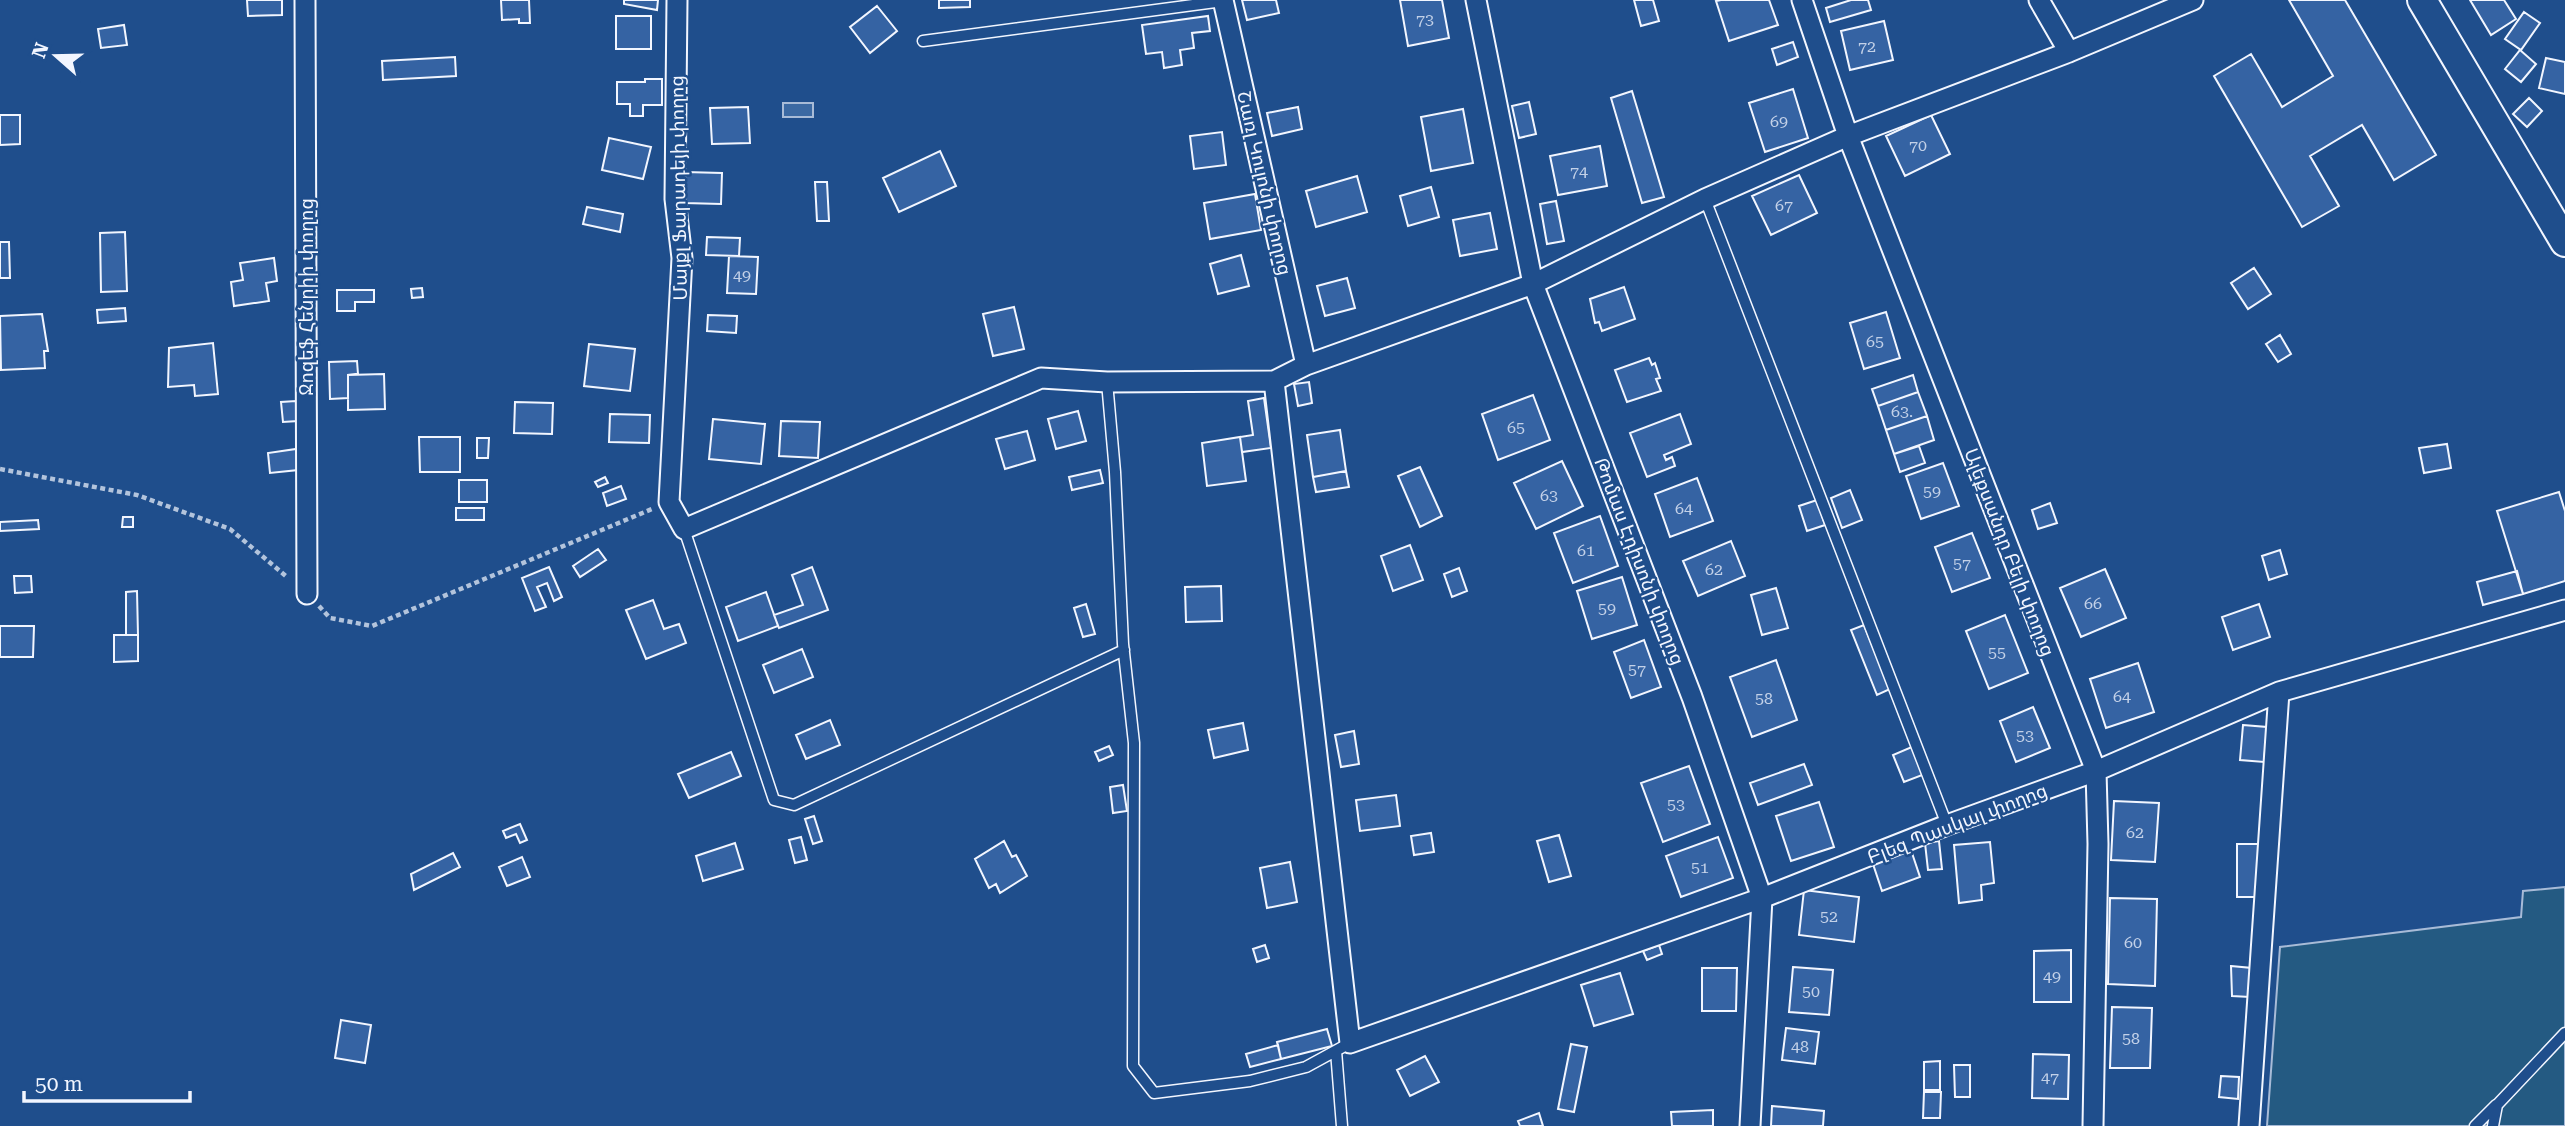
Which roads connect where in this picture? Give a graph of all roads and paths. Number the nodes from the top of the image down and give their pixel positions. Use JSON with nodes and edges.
{"nodes":[{"id":1,"x":305,"y":0,"type":"edge"},
{"id":2,"x":677,"y":0,"type":"edge"},
{"id":3,"x":1223,"y":0,"type":"edge"},
{"id":4,"x":1476,"y":0,"type":"edge"},
{"id":5,"x":1801,"y":0,"type":"edge"},
{"id":6,"x":2039,"y":0,"type":"edge"},
{"id":7,"x":2193,"y":0,"type":"edge"},
{"id":8,"x":2423,"y":0,"type":"edge"},
{"id":9,"x":923,"y":41,"type":"dead end"},
{"id":10,"x":2069,"y":52,"type":"junction"},
{"id":11,"x":1848,"y":136,"type":"junction"},
{"id":12,"x":1705,"y":199,"type":"junction"},
{"id":13,"x":2565,"y":242,"type":"edge"},
{"id":14,"x":1533,"y":284,"type":"junction"},
{"id":15,"x":1306,"y":365,"type":"junction"},
{"id":16,"x":1274,"y":381,"type":"junction"},
{"id":17,"x":1107,"y":382,"type":"junction"},
{"id":18,"x":0,"y":469,"type":"edge"},
{"id":19,"x":669,"y":502,"type":"junction"},
{"id":20,"x":684,"y":529,"type":"junction"},
{"id":21,"x":307,"y":594,"type":"junction"},
{"id":22,"x":2565,"y":610,"type":"edge"},
{"id":23,"x":1124,"y":650,"type":"junction"},
{"id":24,"x":2279,"y":692,"type":"junction"},
{"id":25,"x":2096,"y":771,"type":"junction"},
{"id":26,"x":1947,"y":825,"type":"junction"},
{"id":27,"x":1762,"y":898,"type":"junction"},
{"id":28,"x":2565,"y":1033,"type":"edge"},
{"id":29,"x":1343,"y":1047,"type":"junction"},
{"id":30,"x":2497,"y":1105,"type":"junction"},
{"id":31,"x":1342,"y":1126,"type":"edge"},
{"id":32,"x":1750,"y":1126,"type":"edge"},
{"id":33,"x":2093,"y":1126,"type":"edge"},
{"id":34,"x":2249,"y":1126,"type":"edge"},
{"id":35,"x":2475,"y":1126,"type":"edge"},
{"id":36,"x":2493,"y":1126,"type":"edge"}],
"edges":[{"from":1,"to":21,"type":"street","name":"Ջոզեֆ Հենրիի փողոց"},
{"from":2,"to":19,"type":"street","name":"Մայքլ Ֆարադեյի փողոց"},
{"from":3,"to":9,"type":"lane"},
{"from":3,"to":15,"type":"street","name":"Շառլ Կուլոնի փողոց"},
{"from":4,"to":14,"type":"street","name":"Թոմաս Էդիսոնի փողոց"},
{"from":5,"to":11,"type":"street","name":"Ալեքսանդր Բելի փողոց"},
{"from":6,"to":10,"type":"street"},
{"from":7,"to":10,"type":"street"},
{"from":8,"to":13,"type":"main road"},
{"from":10,"to":11,"type":"street"},
{"from":11,"to":12,"type":"street"},
{"from":11,"to":25,"type":"street","name":"Ալեքսանդր Բելի փողոց"},
{"from":12,"to":14,"type":"street"},
{"from":12,"to":26,"type":"lane"},
{"from":14,"to":15,"type":"street"},
{"from":14,"to":27,"type":"street","name":"Թոմաս Էդիսոնի փողոց"},
{"from":15,"to":16,"type":"street"},
{"from":16,"to":17,"type":"street"},
{"from":16,"to":29,"type":"street"},
{"from":17,"to":20,"type":"street"},
{"from":17,"to":23,"type":"lane"},
{"from":18,"to":21,"type":"path"},
{"from":19,"to":20,"type":"street"},
{"from":19,"to":21,"type":"path"},
{"from":20,"to":23,"type":"lane"},
{"from":22,"to":24,"type":"street","name":"Բլեզ Պասկալ փողոց"},
{"from":23,"to":29,"type":"lane"},
{"from":24,"to":25,"type":"street","name":"Բլեզ Պասկալ փողոց"},
{"from":24,"to":34,"type":"street"},
{"from":25,"to":26,"type":"street","name":"Բլեզ Պասկալ փողոց"},
{"from":25,"to":33,"type":"street","name":"Ալեքսանդր Բելի փողոց"},
{"from":26,"to":27,"type":"street","name":"Բլեզ Պասկալ փողոց"},
{"from":27,"to":29,"type":"street","name":"Բլեզ Պասկալ փողոց"},
{"from":27,"to":32,"type":"street","name":"Թոմաս Էդիսոնի փողոց"},
{"from":28,"to":30,"type":"lane"},
{"from":29,"to":31,"type":"lane"},
{"from":30,"to":35,"type":"lane"},
{"from":30,"to":36,"type":"lane"}]}
